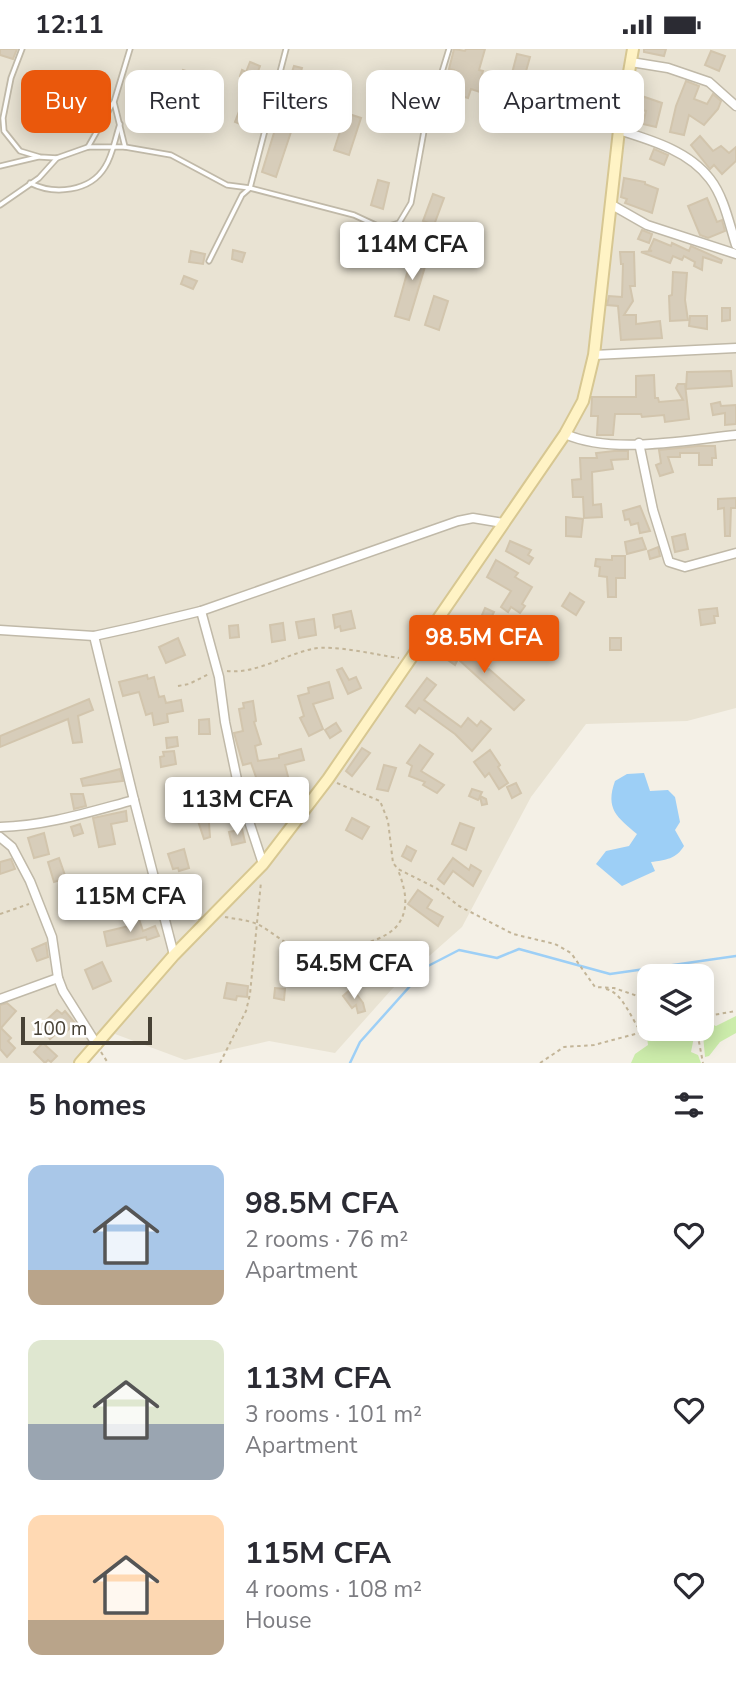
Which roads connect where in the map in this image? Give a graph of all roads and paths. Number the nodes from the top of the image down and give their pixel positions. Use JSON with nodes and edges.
{"nodes":[{"id":1,"x":22,"y":49,"type":"edge"},
{"id":2,"x":130,"y":49,"type":"edge"},
{"id":3,"x":286,"y":49,"type":"edge"},
{"id":4,"x":449,"y":49,"type":"edge"},
{"id":5,"x":634,"y":49,"type":"edge"},
{"id":6,"x":631,"y":62,"type":"junction"},
{"id":7,"x":630,"y":70,"type":"edge"},
{"id":8,"x":114,"y":102,"type":"junction"},
{"id":9,"x":736,"y":106,"type":"edge"},
{"id":10,"x":120,"y":124,"type":"junction"},
{"id":11,"x":619,"y":133,"type":"edge"},
{"id":12,"x":629,"y":133,"type":"edge"},
{"id":13,"x":88,"y":146,"type":"junction"},
{"id":14,"x":113,"y":146,"type":"junction"},
{"id":15,"x":125,"y":147,"type":"junction"},
{"id":16,"x":40,"y":157,"type":"junction"},
{"id":17,"x":58,"y":158,"type":"junction"},
{"id":18,"x":0,"y":166,"type":"edge"},
{"id":19,"x":30,"y":183,"type":"junction"},
{"id":20,"x":250,"y":188,"type":"junction"},
{"id":21,"x":0,"y":205,"type":"edge"},
{"id":22,"x":612,"y":205,"type":"junction"},
{"id":23,"x":736,"y":245,"type":"edge"},
{"id":24,"x":736,"y":254,"type":"edge"},
{"id":25,"x":209,"y":261,"type":"dead end"},
{"id":26,"x":736,"y":348,"type":"edge"},
{"id":27,"x":594,"y":355,"type":"junction"},
{"id":28,"x":565,"y":433,"type":"junction"},
{"id":29,"x":736,"y":435,"type":"edge"},
{"id":30,"x":639,"y":443,"type":"junction"},
{"id":31,"x":503,"y":523,"type":"junction"},
{"id":32,"x":736,"y":553,"type":"edge"},
{"id":33,"x":201,"y":611,"type":"junction"},
{"id":34,"x":0,"y":630,"type":"edge"},
{"id":35,"x":94,"y":636,"type":"junction"},
{"id":36,"x":411,"y":659,"type":"junction"},
{"id":37,"x":217,"y":670,"type":"junction"},
{"id":38,"x":178,"y":686,"type":"dead end"},
{"id":39,"x":328,"y":779,"type":"junction"},
{"id":40,"x":134,"y":800,"type":"junction"},
{"id":41,"x":0,"y":827,"type":"edge"},
{"id":42,"x":0,"y":837,"type":"edge"},
{"id":43,"x":263,"y":863,"type":"junction"},
{"id":44,"x":398,"y":869,"type":"junction"},
{"id":45,"x":38,"y":900,"type":"junction"},
{"id":46,"x":0,"y":914,"type":"edge"},
{"id":47,"x":213,"y":915,"type":"junction"},
{"id":48,"x":256,"y":923,"type":"junction"},
{"id":49,"x":174,"y":955,"type":"junction"},
{"id":50,"x":58,"y":978,"type":"junction"},
{"id":51,"x":601,"y":988,"type":"junction"},
{"id":52,"x":637,"y":995,"type":"edge"},
{"id":53,"x":0,"y":999,"type":"edge"},
{"id":54,"x":736,"y":1011,"type":"edge"},
{"id":55,"x":714,"y":1015,"type":"edge"},
{"id":56,"x":637,"y":1026,"type":"edge"},
{"id":57,"x":637,"y":1034,"type":"edge"},
{"id":58,"x":698,"y":1041,"type":"edge"},
{"id":59,"x":97,"y":1045,"type":"junction"},
{"id":60,"x":80,"y":1063,"type":"edge"},
{"id":61,"x":107,"y":1063,"type":"edge"},
{"id":62,"x":220,"y":1063,"type":"edge"},
{"id":63,"x":540,"y":1063,"type":"edge"},
{"id":64,"x":704,"y":1063,"type":"edge"}],
"edges":[{"from":1,"to":16,"type":"lane"},
{"from":2,"to":8,"type":"lane"},
{"from":3,"to":20,"type":"lane"},
{"from":4,"to":20,"type":"lane"},
{"from":5,"to":6,"type":"main road"},
{"from":6,"to":7,"type":"main road"},
{"from":6,"to":9,"type":"street"},
{"from":8,"to":10,"type":"lane"},
{"from":8,"to":13,"type":"lane"},
{"from":10,"to":14,"type":"lane"},
{"from":10,"to":15,"type":"lane"},
{"from":11,"to":22,"type":"main road"},
{"from":12,"to":23,"type":"street"},
{"from":13,"to":14,"type":"lane"},
{"from":13,"to":17,"type":"lane"},
{"from":14,"to":15,"type":"lane"},
{"from":14,"to":19,"type":"lane"},
{"from":15,"to":20,"type":"lane"},
{"from":16,"to":17,"type":"lane"},
{"from":16,"to":18,"type":"lane"},
{"from":17,"to":19,"type":"lane"},
{"from":19,"to":21,"type":"lane"},
{"from":20,"to":25,"type":"lane"},
{"from":22,"to":24,"type":"street"},
{"from":22,"to":27,"type":"main road"},
{"from":26,"to":27,"type":"street"},
{"from":27,"to":28,"type":"main road"},
{"from":28,"to":30,"type":"street"},
{"from":28,"to":31,"type":"main road"},
{"from":29,"to":30,"type":"street"},
{"from":30,"to":32,"type":"street"},
{"from":31,"to":33,"type":"street"},
{"from":31,"to":36,"type":"main road"},
{"from":33,"to":35,"type":"street"},
{"from":33,"to":37,"type":"street"},
{"from":34,"to":35,"type":"street"},
{"from":35,"to":40,"type":"street"},
{"from":36,"to":37,"type":"path"},
{"from":36,"to":39,"type":"main road"},
{"from":37,"to":38,"type":"path"},
{"from":37,"to":43,"type":"street"},
{"from":39,"to":43,"type":"main road"},
{"from":39,"to":44,"type":"path"},
{"from":40,"to":41,"type":"street"},
{"from":40,"to":49,"type":"street"},
{"from":42,"to":45,"type":"street"},
{"from":43,"to":47,"type":"main road"},
{"from":43,"to":48,"type":"path"},
{"from":44,"to":48,"type":"path"},
{"from":44,"to":51,"type":"path"},
{"from":45,"to":46,"type":"path"},
{"from":45,"to":50,"type":"street"},
{"from":47,"to":48,"type":"path"},
{"from":47,"to":49,"type":"main road"},
{"from":48,"to":62,"type":"path"},
{"from":49,"to":59,"type":"main road"},
{"from":50,"to":53,"type":"street"},
{"from":50,"to":59,"type":"street"},
{"from":51,"to":52,"type":"path"},
{"from":51,"to":56,"type":"path"},
{"from":54,"to":55,"type":"path"},
{"from":57,"to":63,"type":"path"},
{"from":58,"to":64,"type":"path"},
{"from":59,"to":60,"type":"main road"},
{"from":59,"to":61,"type":"path"}]}
